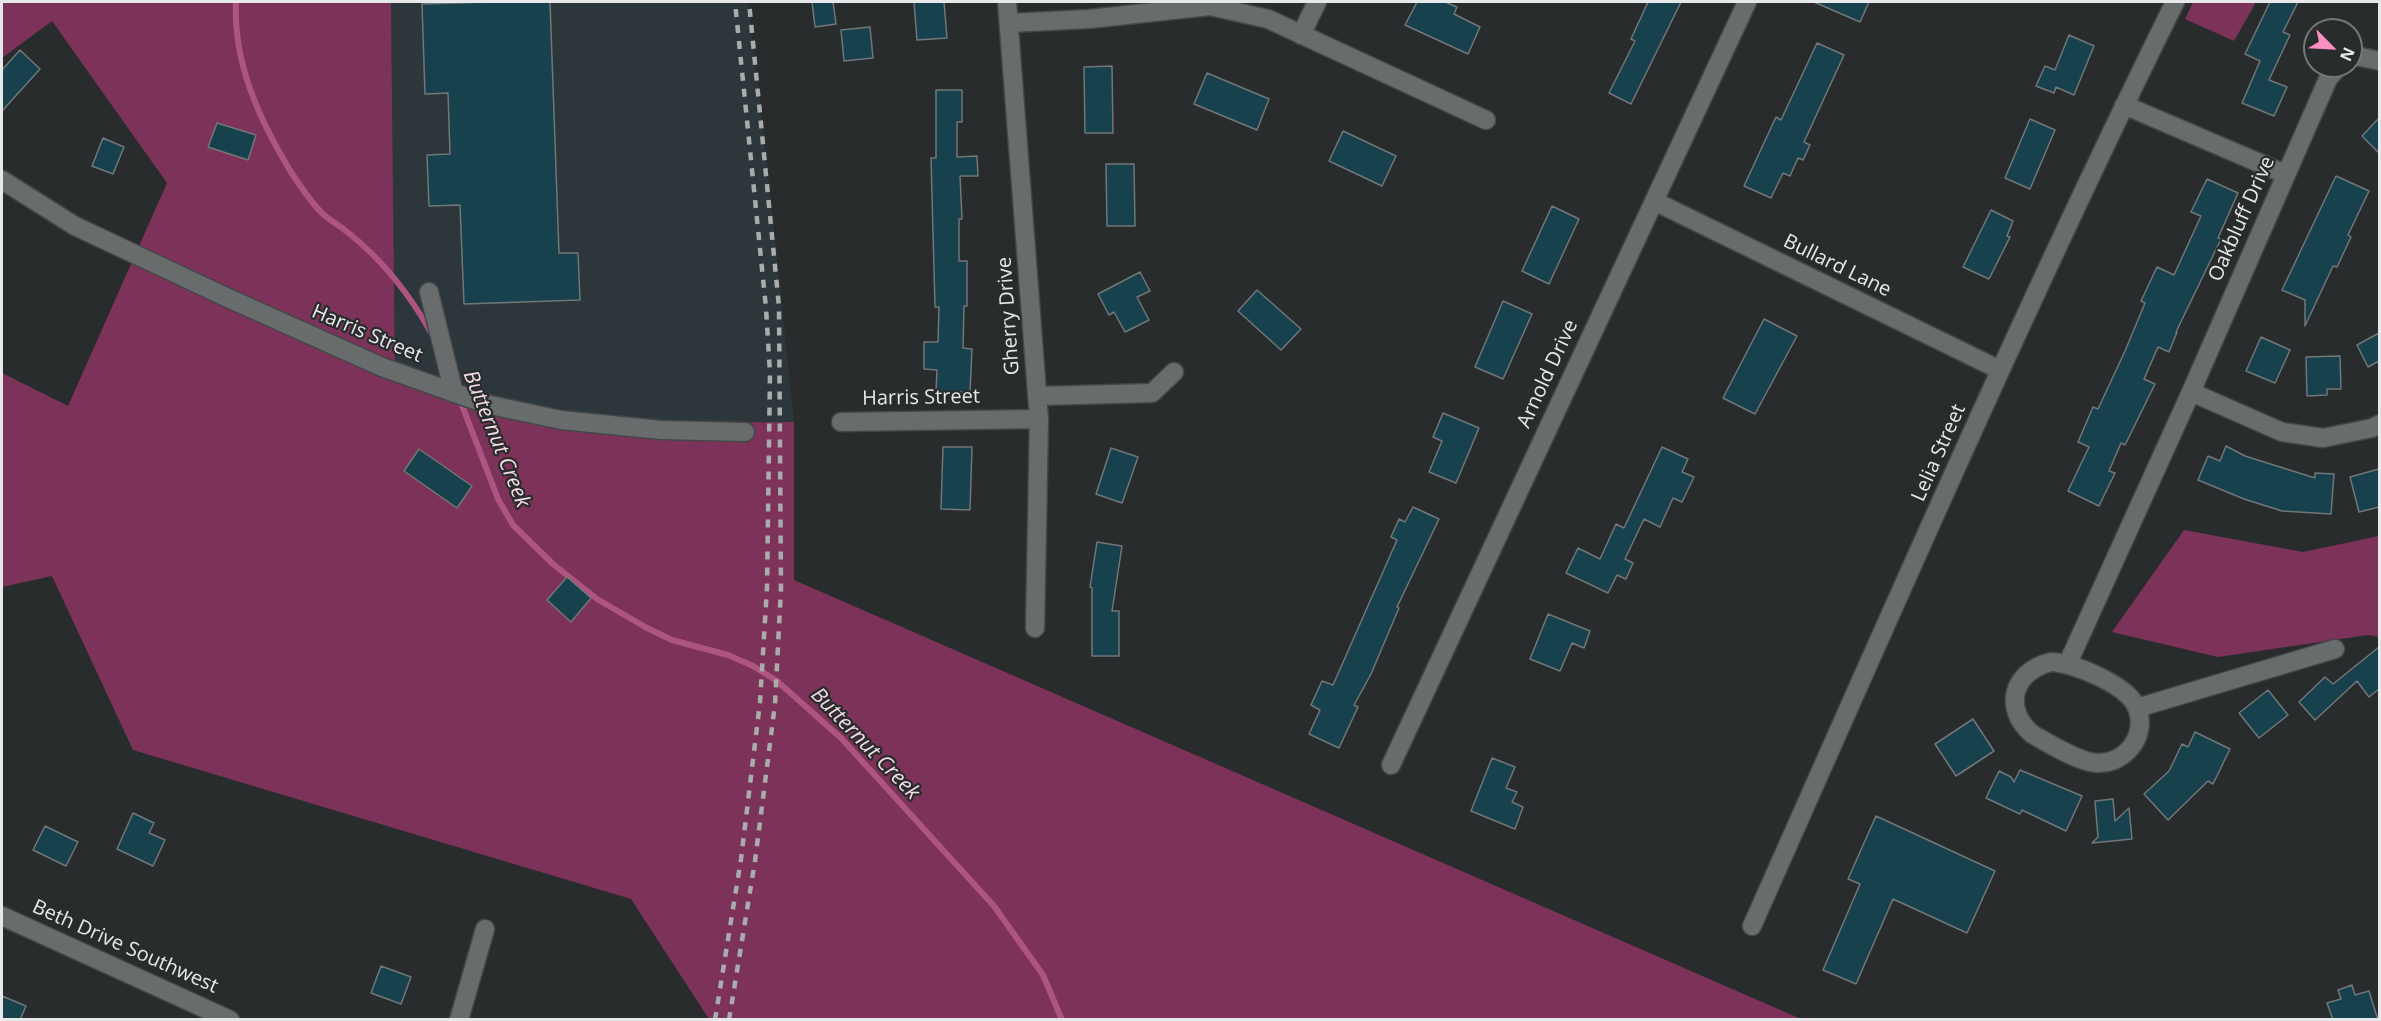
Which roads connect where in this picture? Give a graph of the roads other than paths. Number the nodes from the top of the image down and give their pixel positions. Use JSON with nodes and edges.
{"nodes":[{"id":1,"x":1007,"y":2,"type":"edge"},
{"id":2,"x":1317,"y":2,"type":"edge"},
{"id":3,"x":1747,"y":2,"type":"edge"},
{"id":4,"x":2175,"y":2,"type":"edge"},
{"id":5,"x":1010,"y":23,"type":"junction"},
{"id":6,"x":1301,"y":35,"type":"junction"},
{"id":7,"x":2363,"y":58,"type":"edge"},
{"id":8,"x":2379,"y":62,"type":"edge"},
{"id":9,"x":2330,"y":78,"type":"edge"},
{"id":10,"x":2124,"y":105,"type":"junction"},
{"id":11,"x":1486,"y":120,"type":"dead end"},
{"id":12,"x":2286,"y":174,"type":"junction"},
{"id":13,"x":2,"y":180,"type":"edge"},
{"id":14,"x":1654,"y":201,"type":"junction"},
{"id":15,"x":429,"y":292,"type":"dead end"},
{"id":16,"x":2000,"y":370,"type":"junction"},
{"id":17,"x":1174,"y":372,"type":"dead end"},
{"id":18,"x":2191,"y":392,"type":"junction"},
{"id":19,"x":454,"y":393,"type":"junction"},
{"id":20,"x":1038,"y":396,"type":"junction"},
{"id":21,"x":1039,"y":419,"type":"junction"},
{"id":22,"x":841,"y":422,"type":"dead end"},
{"id":23,"x":2379,"y":424,"type":"edge"},
{"id":24,"x":745,"y":432,"type":"dead end"},
{"id":25,"x":1035,"y":628,"type":"dead end"},
{"id":26,"x":2335,"y":649,"type":"dead end"},
{"id":27,"x":2068,"y":663,"type":"junction"},
{"id":28,"x":2137,"y":708,"type":"junction"},
{"id":29,"x":1391,"y":765,"type":"dead end"},
{"id":30,"x":2,"y":916,"type":"edge"},
{"id":31,"x":1752,"y":926,"type":"dead end"},
{"id":32,"x":485,"y":929,"type":"dead end"},
{"id":33,"x":230,"y":1020,"type":"edge"},
{"id":34,"x":459,"y":1020,"type":"edge"}],
"edges":[{"from":1,"to":5,"type":"street","name":"Gherry Drive"},
{"from":2,"to":6,"type":"street"},
{"from":3,"to":14,"type":"street","name":"Arnold Drive"},
{"from":4,"to":10,"type":"street","name":"Lelia Street"},
{"from":5,"to":6,"type":"street"},
{"from":5,"to":20,"type":"street","name":"Gherry Drive"},
{"from":6,"to":11,"type":"street"},
{"from":7,"to":8,"type":"street"},
{"from":9,"to":12,"type":"street","name":"Oakbluff Drive"},
{"from":10,"to":12,"type":"street"},
{"from":10,"to":16,"type":"street","name":"Lelia Street"},
{"from":12,"to":18,"type":"street","name":"Oakbluff Drive"},
{"from":13,"to":19,"type":"street","name":"Harris Street"},
{"from":14,"to":16,"type":"street","name":"Bullard Lane"},
{"from":14,"to":29,"type":"street","name":"Arnold Drive"},
{"from":15,"to":19,"type":"street"},
{"from":16,"to":31,"type":"street","name":"Lelia Street"},
{"from":17,"to":20,"type":"street"},
{"from":18,"to":23,"type":"street"},
{"from":18,"to":27,"type":"street","name":"Oakbluff Drive"},
{"from":19,"to":24,"type":"street","name":"Harris Street"},
{"from":20,"to":21,"type":"street","name":"Gherry Drive"},
{"from":21,"to":22,"type":"street","name":"Harris Street"},
{"from":21,"to":25,"type":"street","name":"Gherry Drive"},
{"from":26,"to":28,"type":"street"},
{"from":27,"to":28,"type":"street"},
{"from":27,"to":28,"type":"street"},
{"from":30,"to":33,"type":"street","name":"Beth Drive Southwest"},
{"from":32,"to":34,"type":"street"}]}
